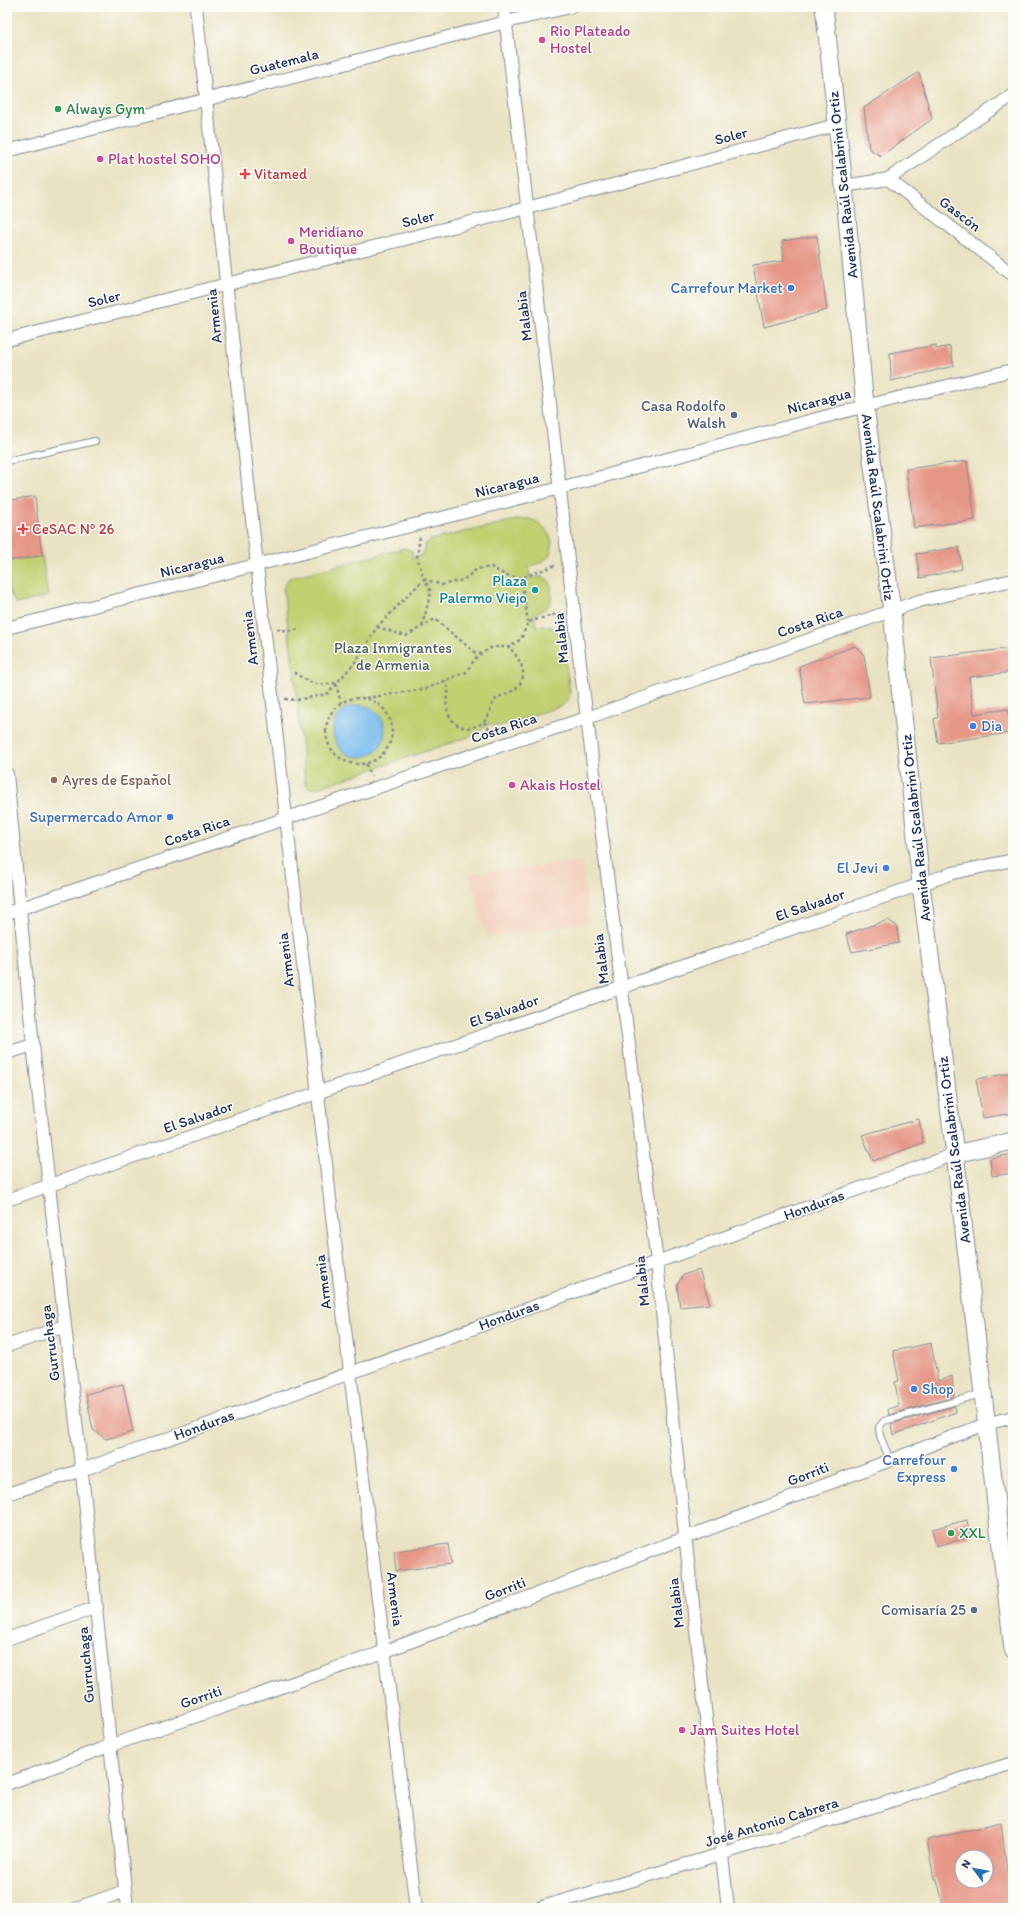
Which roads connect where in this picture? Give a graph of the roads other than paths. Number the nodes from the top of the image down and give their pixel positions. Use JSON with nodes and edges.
{"nodes":[{"id":1,"x":196,"y":7,"type":"edge"},
{"id":2,"x":504,"y":7,"type":"edge"},
{"id":3,"x":570,"y":7,"type":"edge"},
{"id":4,"x":824,"y":7,"type":"edge"},
{"id":5,"x":506,"y":22,"type":"junction"},
{"id":6,"x":1013,"y":95,"type":"edge"},
{"id":7,"x":205,"y":99,"type":"junction"},
{"id":8,"x":836,"y":124,"type":"junction"},
{"id":9,"x":7,"y":151,"type":"edge"},
{"id":10,"x":888,"y":179,"type":"junction"},
{"id":11,"x":844,"y":186,"type":"junction"},
{"id":12,"x":528,"y":208,"type":"junction"},
{"id":13,"x":1013,"y":274,"type":"edge"},
{"id":14,"x":226,"y":284,"type":"junction"},
{"id":15,"x":7,"y":340,"type":"edge"},
{"id":16,"x":1013,"y":370,"type":"edge"},
{"id":17,"x":865,"y":406,"type":"junction"},
{"id":18,"x":95,"y":441,"type":"dead end"},
{"id":19,"x":7,"y":461,"type":"edge"},
{"id":20,"x":560,"y":488,"type":"junction"},
{"id":21,"x":257,"y":565,"type":"junction"},
{"id":22,"x":1013,"y":580,"type":"edge"},
{"id":23,"x":892,"y":611,"type":"junction"},
{"id":24,"x":7,"y":628,"type":"edge"},
{"id":25,"x":587,"y":718,"type":"junction"},
{"id":26,"x":7,"y":774,"type":"edge"},
{"id":27,"x":287,"y":818,"type":"junction"},
{"id":28,"x":1013,"y":860,"type":"edge"},
{"id":29,"x":921,"y":884,"type":"junction"},
{"id":30,"x":20,"y":909,"type":"junction"},
{"id":31,"x":7,"y":913,"type":"edge"},
{"id":32,"x":620,"y":987,"type":"junction"},
{"id":33,"x":33,"y":1044,"type":"junction"},
{"id":34,"x":7,"y":1053,"type":"edge"},
{"id":35,"x":318,"y":1093,"type":"junction"},
{"id":36,"x":1013,"y":1141,"type":"edge"},
{"id":37,"x":955,"y":1154,"type":"junction"},
{"id":38,"x":49,"y":1185,"type":"junction"},
{"id":39,"x":7,"y":1200,"type":"edge"},
{"id":40,"x":657,"y":1262,"type":"junction"},
{"id":41,"x":64,"y":1326,"type":"junction"},
{"id":42,"x":7,"y":1346,"type":"edge"},
{"id":43,"x":350,"y":1372,"type":"junction"},
{"id":44,"x":983,"y":1394,"type":"junction"},
{"id":45,"x":1013,"y":1417,"type":"edge"},
{"id":46,"x":986,"y":1424,"type":"junction"},
{"id":47,"x":890,"y":1460,"type":"junction"},
{"id":48,"x":82,"y":1470,"type":"junction"},
{"id":49,"x":7,"y":1494,"type":"edge"},
{"id":50,"x":685,"y":1537,"type":"junction"},
{"id":51,"x":96,"y":1607,"type":"junction"},
{"id":52,"x":7,"y":1639,"type":"edge"},
{"id":53,"x":1013,"y":1649,"type":"edge"},
{"id":54,"x":386,"y":1651,"type":"junction"},
{"id":55,"x":110,"y":1746,"type":"junction"},
{"id":56,"x":1013,"y":1763,"type":"edge"},
{"id":57,"x":7,"y":1784,"type":"edge"},
{"id":58,"x":722,"y":1854,"type":"junction"},
{"id":59,"x":125,"y":1891,"type":"junction"},
{"id":60,"x":77,"y":1908,"type":"edge"},
{"id":61,"x":127,"y":1908,"type":"edge"},
{"id":62,"x":416,"y":1908,"type":"edge"},
{"id":63,"x":539,"y":1908,"type":"edge"},
{"id":64,"x":728,"y":1908,"type":"edge"}],
"edges":[{"from":1,"to":7,"type":"street","name":"Armenia"},
{"from":2,"to":5,"type":"street","name":"Malabia"},
{"from":3,"to":5,"type":"street","name":"Guatemala"},
{"from":4,"to":8,"type":"main road","name":"Avenida Raúl Scalabrini Ortiz"},
{"from":5,"to":7,"type":"street","name":"Guatemala"},
{"from":5,"to":12,"type":"street","name":"Malabia"},
{"from":6,"to":10,"type":"street"},
{"from":7,"to":9,"type":"street","name":"Guatemala"},
{"from":7,"to":14,"type":"street","name":"Armenia"},
{"from":8,"to":11,"type":"main road","name":"Avenida Raúl Scalabrini Ortiz"},
{"from":8,"to":12,"type":"street","name":"Soler"},
{"from":10,"to":11,"type":"street"},
{"from":10,"to":13,"type":"street","name":"Gascón"},
{"from":11,"to":17,"type":"main road","name":"Avenida Raúl Scalabrini Ortiz"},
{"from":12,"to":14,"type":"street","name":"Soler"},
{"from":12,"to":20,"type":"street","name":"Malabia"},
{"from":14,"to":15,"type":"street","name":"Soler"},
{"from":14,"to":21,"type":"street","name":"Armenia"},
{"from":16,"to":17,"type":"street","name":"Nicaragua"},
{"from":17,"to":20,"type":"street","name":"Nicaragua"},
{"from":17,"to":23,"type":"main road","name":"Avenida Raúl Scalabrini Ortiz"},
{"from":18,"to":19,"type":"lane"},
{"from":20,"to":21,"type":"street","name":"Nicaragua"},
{"from":20,"to":25,"type":"street","name":"Malabia"},
{"from":21,"to":24,"type":"street","name":"Nicaragua"},
{"from":21,"to":27,"type":"street","name":"Armenia"},
{"from":22,"to":23,"type":"street","name":"Costa Rica"},
{"from":23,"to":25,"type":"street","name":"Costa Rica"},
{"from":23,"to":29,"type":"main road","name":"Avenida Raúl Scalabrini Ortiz"},
{"from":25,"to":27,"type":"street","name":"Costa Rica"},
{"from":25,"to":32,"type":"street","name":"Malabia"},
{"from":26,"to":30,"type":"street","name":"Gurruchaga"},
{"from":27,"to":30,"type":"street","name":"Costa Rica"},
{"from":27,"to":35,"type":"street","name":"Armenia"},
{"from":28,"to":29,"type":"street","name":"El Salvador"},
{"from":29,"to":32,"type":"street","name":"El Salvador"},
{"from":29,"to":37,"type":"main road","name":"Avenida Raúl Scalabrini Ortiz"},
{"from":30,"to":31,"type":"street","name":"Costa Rica"},
{"from":30,"to":33,"type":"street","name":"Gurruchaga"},
{"from":32,"to":35,"type":"street","name":"El Salvador"},
{"from":32,"to":40,"type":"street","name":"Malabia"},
{"from":33,"to":34,"type":"street"},
{"from":33,"to":38,"type":"street","name":"Gurruchaga"},
{"from":35,"to":38,"type":"street","name":"El Salvador"},
{"from":35,"to":43,"type":"street","name":"Armenia"},
{"from":36,"to":37,"type":"main road","name":"Honduras"},
{"from":37,"to":40,"type":"street","name":"Honduras"},
{"from":37,"to":44,"type":"main road","name":"Avenida Raúl Scalabrini Ortiz"},
{"from":38,"to":39,"type":"street","name":"El Salvador"},
{"from":38,"to":41,"type":"street","name":"Gurruchaga"},
{"from":40,"to":43,"type":"street","name":"Honduras"},
{"from":40,"to":50,"type":"street","name":"Malabia"},
{"from":41,"to":42,"type":"street"},
{"from":41,"to":48,"type":"street","name":"Gurruchaga"},
{"from":43,"to":48,"type":"street","name":"Honduras"},
{"from":43,"to":54,"type":"street","name":"Armenia"},
{"from":44,"to":46,"type":"main road","name":"Avenida Raúl Scalabrini Ortiz"},
{"from":44,"to":47,"type":"lane"},
{"from":45,"to":46,"type":"street","name":"Gorriti"},
{"from":46,"to":47,"type":"street","name":"Gorriti"},
{"from":46,"to":53,"type":"main road","name":"Avenida Raúl Scalabrini Ortiz"},
{"from":47,"to":50,"type":"street","name":"Gorriti"},
{"from":48,"to":49,"type":"street","name":"Honduras"},
{"from":48,"to":51,"type":"street","name":"Gurruchaga"},
{"from":50,"to":54,"type":"street","name":"Gorriti"},
{"from":50,"to":58,"type":"street","name":"Malabia"},
{"from":51,"to":52,"type":"street"},
{"from":51,"to":55,"type":"street","name":"Gurruchaga"},
{"from":54,"to":55,"type":"street","name":"Gorriti"},
{"from":54,"to":62,"type":"street","name":"Armenia"},
{"from":55,"to":57,"type":"street","name":"Gorriti"},
{"from":55,"to":59,"type":"street","name":"Gurruchaga"},
{"from":56,"to":58,"type":"street","name":"José Antonio Cabrera"},
{"from":58,"to":63,"type":"street","name":"José Antonio Cabrera"},
{"from":58,"to":64,"type":"street","name":"Malabia"},
{"from":59,"to":60,"type":"street"},
{"from":59,"to":61,"type":"street","name":"Gurruchaga"}]}
